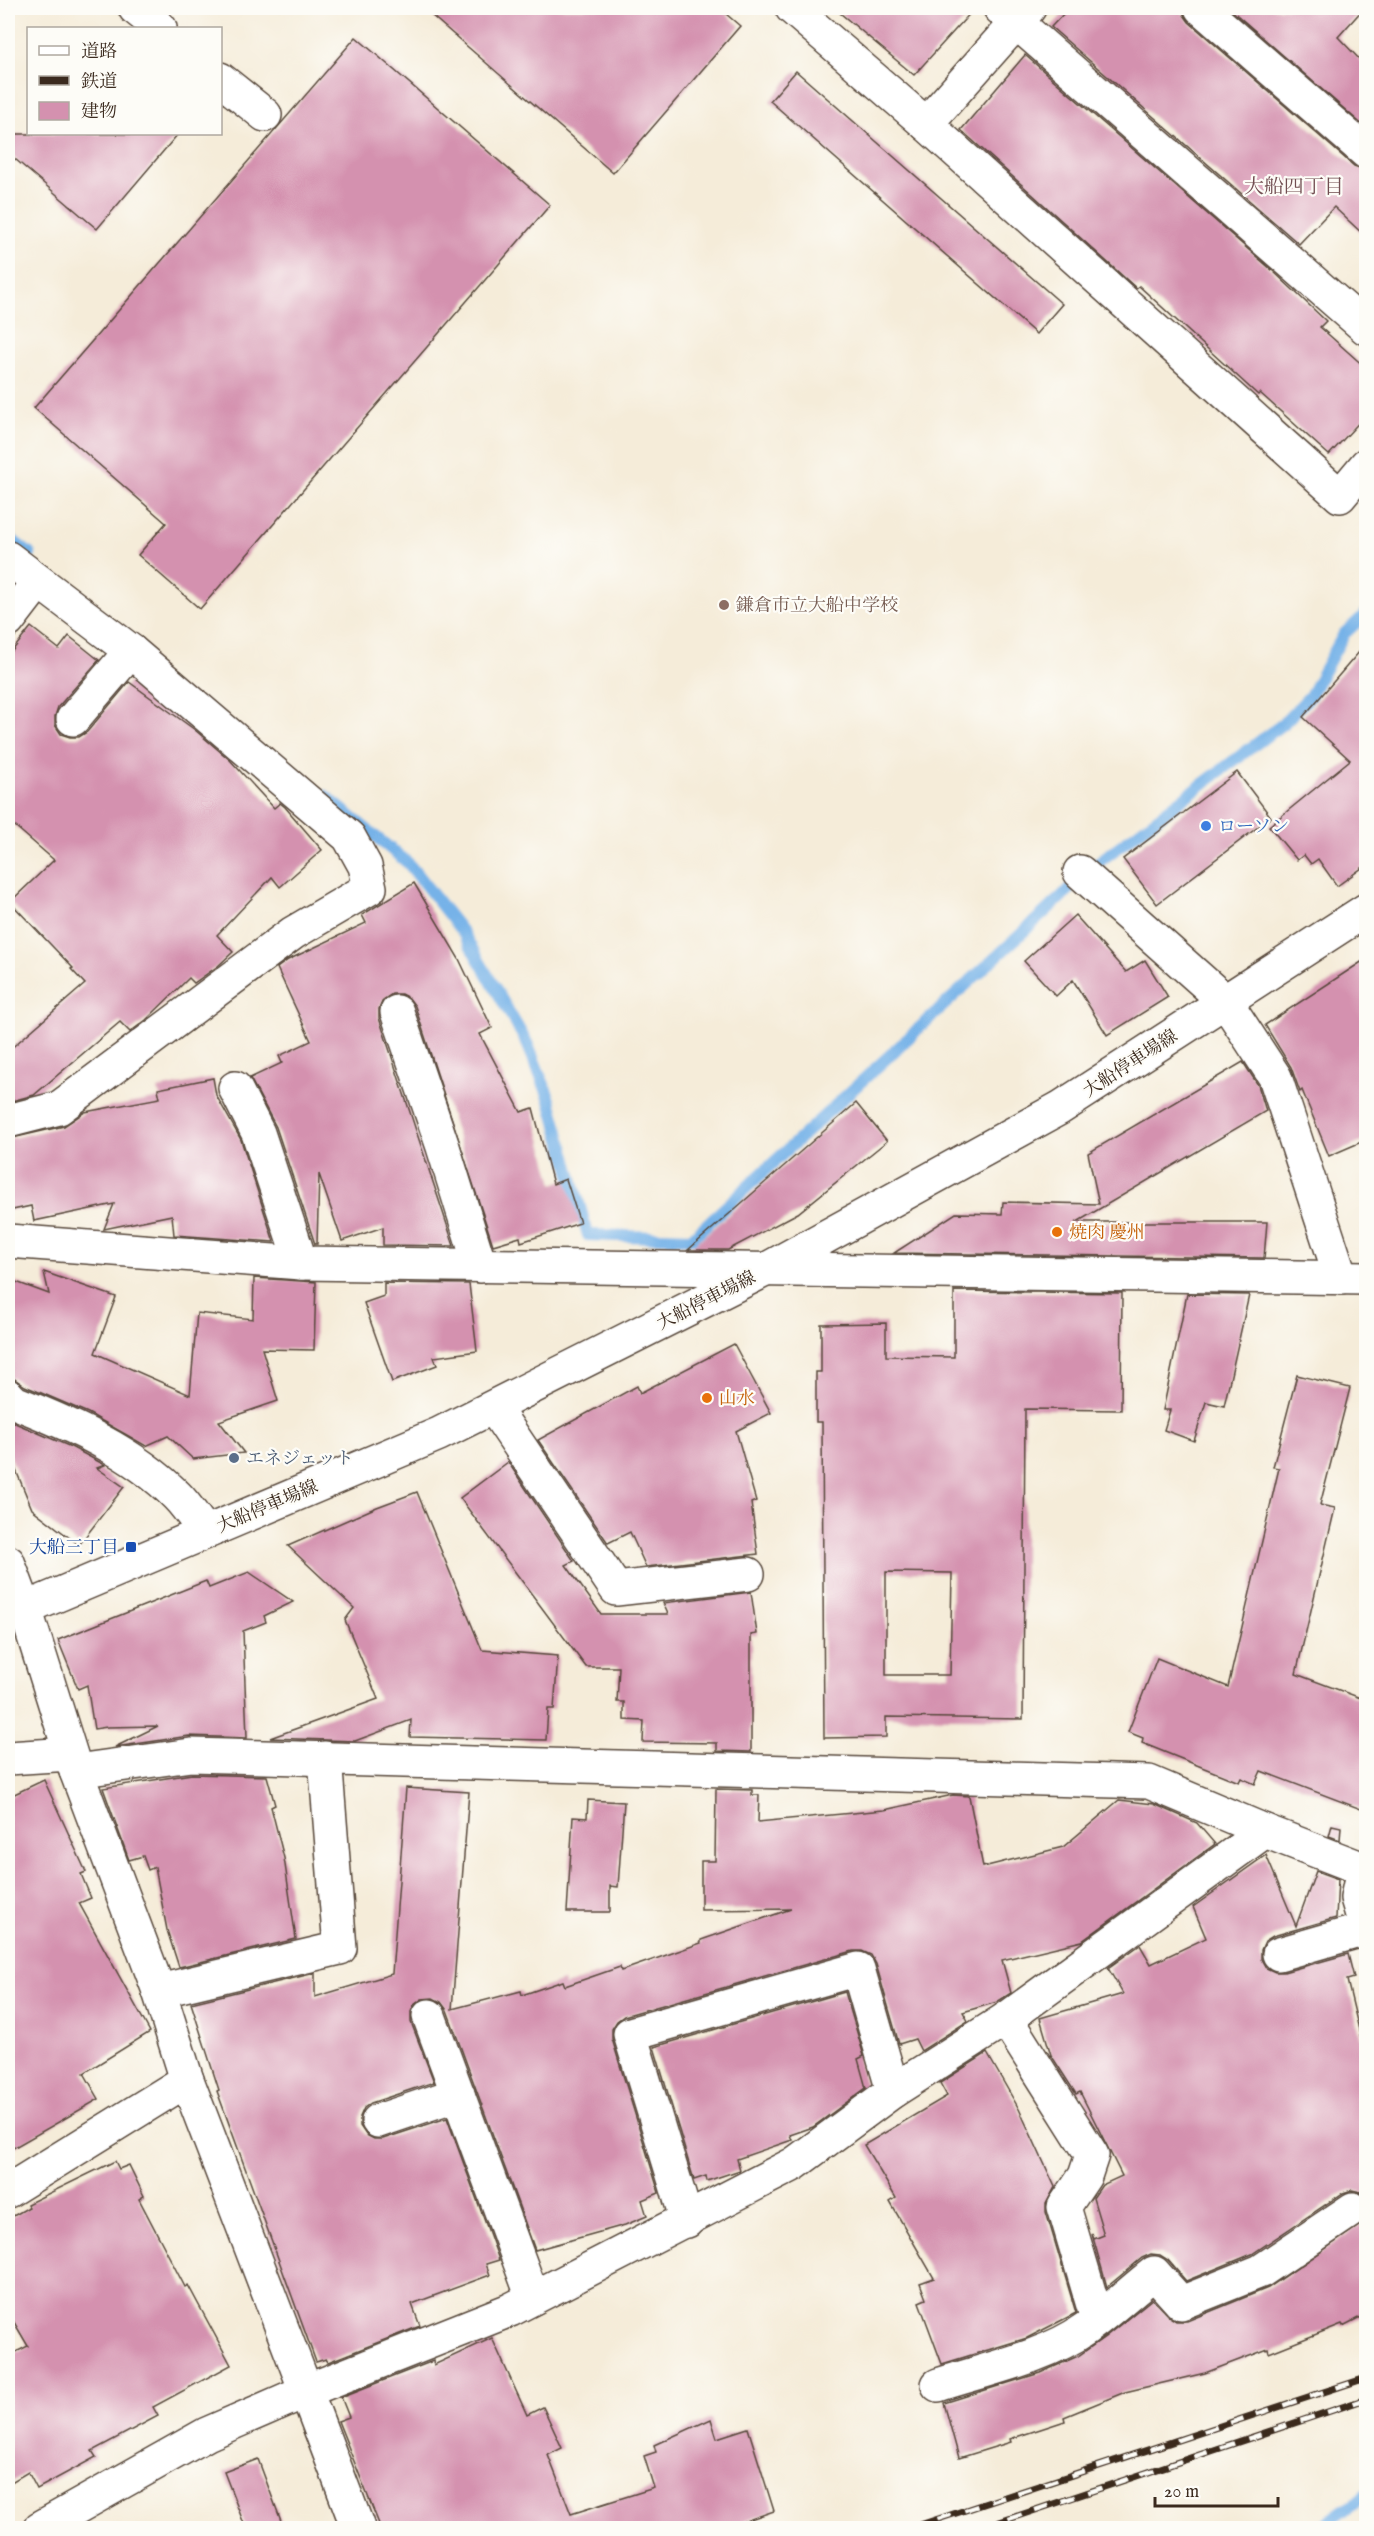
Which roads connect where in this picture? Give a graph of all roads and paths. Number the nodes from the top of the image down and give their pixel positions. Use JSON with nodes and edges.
{"nodes":[{"id":1,"x":135,"y":8,"type":"edge"},
{"id":2,"x":792,"y":8,"type":"edge"},
{"id":3,"x":1201,"y":8,"type":"edge"},
{"id":4,"x":1015,"y":12,"type":"edge"},
{"id":5,"x":159,"y":27,"type":"edge"},
{"id":6,"x":222,"y":81,"type":"edge"},
{"id":7,"x":265,"y":115,"type":"dead end"},
{"id":8,"x":926,"y":124,"type":"junction"},
{"id":9,"x":1366,"y":152,"type":"edge"},
{"id":10,"x":1366,"y":328,"type":"edge"},
{"id":11,"x":1366,"y":465,"type":"edge"},
{"id":12,"x":8,"y":558,"type":"edge"},
{"id":13,"x":38,"y":582,"type":"junction"},
{"id":14,"x":8,"y":621,"type":"edge"},
{"id":15,"x":131,"y":651,"type":"junction"},
{"id":16,"x":73,"y":719,"type":"dead end"},
{"id":17,"x":1080,"y":872,"type":"dead end"},
{"id":18,"x":1366,"y":910,"type":"edge"},
{"id":19,"x":1226,"y":1002,"type":"junction"},
{"id":20,"x":397,"y":1012,"type":"dead end"},
{"id":21,"x":235,"y":1088,"type":"dead end"},
{"id":22,"x":8,"y":1121,"type":"edge"},
{"id":23,"x":8,"y":1241,"type":"edge"},
{"id":24,"x":301,"y":1263,"type":"junction"},
{"id":25,"x":480,"y":1266,"type":"junction"},
{"id":26,"x":767,"y":1269,"type":"junction"},
{"id":27,"x":1354,"y":1278,"type":"edge"},
{"id":28,"x":8,"y":1396,"type":"edge"},
{"id":29,"x":494,"y":1407,"type":"junction"},
{"id":30,"x":206,"y":1532,"type":"junction"},
{"id":31,"x":8,"y":1562,"type":"edge"},
{"id":32,"x":748,"y":1574,"type":"dead end"},
{"id":33,"x":16,"y":1612,"type":"edge"},
{"id":34,"x":8,"y":1758,"type":"edge"},
{"id":35,"x":325,"y":1758,"type":"junction"},
{"id":36,"x":73,"y":1763,"type":"junction"},
{"id":37,"x":1264,"y":1831,"type":"junction"},
{"id":38,"x":1365,"y":1869,"type":"edge"},
{"id":39,"x":1366,"y":1929,"type":"edge"},
{"id":40,"x":1279,"y":1954,"type":"dead end"},
{"id":41,"x":159,"y":1991,"type":"junction"},
{"id":42,"x":429,"y":2016,"type":"dead end"},
{"id":43,"x":1006,"y":2019,"type":"junction"},
{"id":44,"x":187,"y":2080,"type":"junction"},
{"id":45,"x":893,"y":2091,"type":"junction"},
{"id":46,"x":458,"y":2094,"type":"junction"},
{"id":47,"x":378,"y":2121,"type":"dead end"},
{"id":48,"x":8,"y":2191,"type":"edge"},
{"id":49,"x":1353,"y":2209,"type":"dead end"},
{"id":50,"x":687,"y":2220,"type":"junction"},
{"id":51,"x":533,"y":2298,"type":"junction"},
{"id":52,"x":1097,"y":2319,"type":"junction"},
{"id":53,"x":938,"y":2385,"type":"dead end"},
{"id":54,"x":306,"y":2391,"type":"junction"},
{"id":55,"x":39,"y":2529,"type":"edge"},
{"id":56,"x":358,"y":2529,"type":"edge"}],
"edges":[{"from":1,"to":5,"type":"street"},
{"from":2,"to":8,"type":"street"},
{"from":3,"to":9,"type":"street"},
{"from":4,"to":8,"type":"street"},
{"from":4,"to":10,"type":"street"},
{"from":6,"to":7,"type":"street"},
{"from":8,"to":11,"type":"street"},
{"from":12,"to":13,"type":"street"},
{"from":13,"to":14,"type":"street"},
{"from":13,"to":15,"type":"street"},
{"from":15,"to":16,"type":"street"},
{"from":15,"to":22,"type":"street"},
{"from":17,"to":19,"type":"street"},
{"from":18,"to":19,"type":"street","name":"大船停車場線"},
{"from":19,"to":26,"type":"street","name":"大船停車場線"},
{"from":19,"to":27,"type":"street"},
{"from":20,"to":25,"type":"street"},
{"from":21,"to":24,"type":"street"},
{"from":23,"to":24,"type":"street"},
{"from":24,"to":25,"type":"street"},
{"from":25,"to":26,"type":"street"},
{"from":26,"to":27,"type":"street"},
{"from":26,"to":29,"type":"street","name":"大船停車場線"},
{"from":28,"to":30,"type":"street"},
{"from":29,"to":30,"type":"street","name":"大船停車場線"},
{"from":29,"to":32,"type":"street"},
{"from":30,"to":33,"type":"street","name":"大船停車場線"},
{"from":31,"to":33,"type":"street"},
{"from":33,"to":36,"type":"street"},
{"from":34,"to":36,"type":"street"},
{"from":35,"to":36,"type":"street"},
{"from":35,"to":37,"type":"street"},
{"from":35,"to":41,"type":"street"},
{"from":36,"to":41,"type":"street"},
{"from":37,"to":38,"type":"street"},
{"from":37,"to":43,"type":"street"},
{"from":38,"to":39,"type":"street"},
{"from":39,"to":40,"type":"street"},
{"from":41,"to":44,"type":"street"},
{"from":42,"to":46,"type":"street"},
{"from":43,"to":45,"type":"street"},
{"from":43,"to":52,"type":"street"},
{"from":44,"to":48,"type":"street"},
{"from":44,"to":54,"type":"street"},
{"from":45,"to":50,"type":"street"},
{"from":45,"to":50,"type":"street"},
{"from":46,"to":47,"type":"street"},
{"from":46,"to":51,"type":"street"},
{"from":49,"to":52,"type":"street"},
{"from":50,"to":51,"type":"street"},
{"from":51,"to":54,"type":"street"},
{"from":52,"to":53,"type":"street"},
{"from":54,"to":55,"type":"street"},
{"from":54,"to":56,"type":"street"}]}
